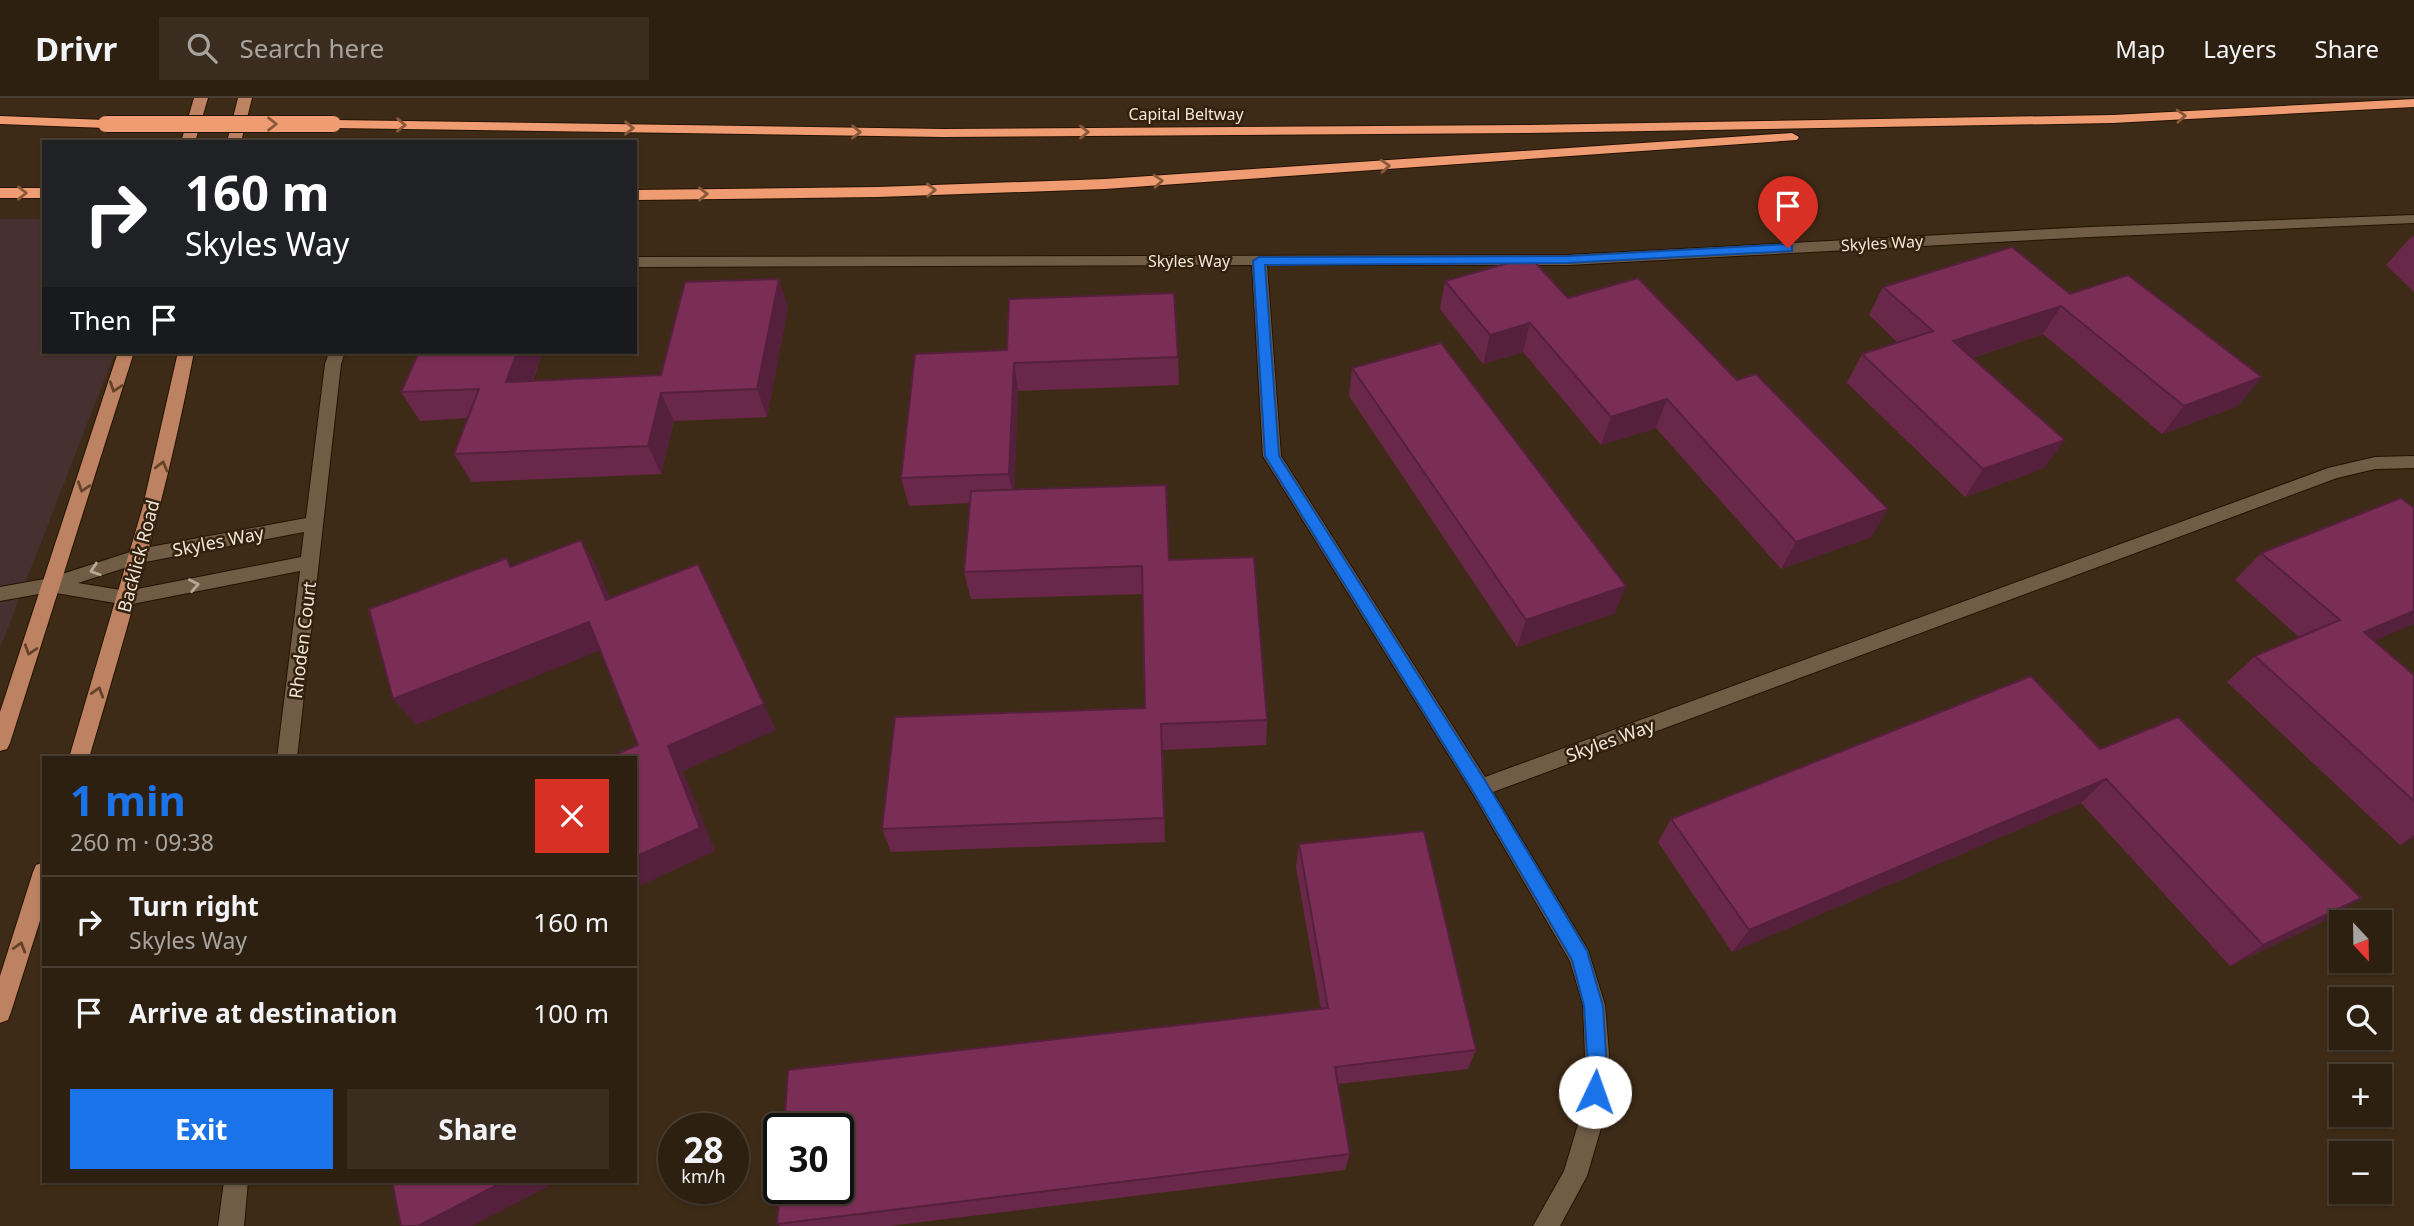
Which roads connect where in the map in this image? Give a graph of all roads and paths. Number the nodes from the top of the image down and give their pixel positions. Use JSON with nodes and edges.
{"nodes":[{"id":1,"x":201,"y":98,"type":"edge"},
{"id":2,"x":245,"y":98,"type":"edge"},
{"id":3,"x":2414,"y":103,"type":"edge"},
{"id":4,"x":2112,"y":119,"type":"junction"},
{"id":5,"x":0,"y":122,"type":"edge"},
{"id":6,"x":189,"y":140,"type":"edge"},
{"id":7,"x":234,"y":140,"type":"edge"},
{"id":8,"x":0,"y":193,"type":"edge"},
{"id":9,"x":42,"y":193,"type":"edge"},
{"id":10,"x":637,"y":195,"type":"edge"},
{"id":11,"x":2414,"y":219,"type":"edge"},
{"id":12,"x":1259,"y":261,"type":"junction"},
{"id":13,"x":637,"y":262,"type":"edge"},
{"id":14,"x":125,"y":354,"type":"edge"},
{"id":15,"x":186,"y":354,"type":"edge"},
{"id":16,"x":336,"y":354,"type":"edge"},
{"id":17,"x":2414,"y":462,"type":"edge"},
{"id":18,"x":315,"y":523,"type":"junction"},
{"id":19,"x":139,"y":556,"type":"junction"},
{"id":20,"x":311,"y":562,"type":"junction"},
{"id":21,"x":50,"y":585,"type":"junction"},
{"id":22,"x":0,"y":594,"type":"edge"},
{"id":23,"x":127,"y":598,"type":"junction"},
{"id":24,"x":0,"y":743,"type":"edge"},
{"id":25,"x":80,"y":756,"type":"edge"},
{"id":26,"x":288,"y":756,"type":"edge"},
{"id":27,"x":1480,"y":788,"type":"junction"},
{"id":28,"x":42,"y":878,"type":"edge"},
{"id":29,"x":0,"y":1012,"type":"edge"},
{"id":30,"x":236,"y":1183,"type":"edge"},
{"id":31,"x":231,"y":1226,"type":"edge"},
{"id":32,"x":1546,"y":1226,"type":"edge"}],
"edges":[{"from":1,"to":6,"type":"main road"},
{"from":2,"to":7,"type":"main road"},
{"from":4,"to":3,"type":"highway","name":"Capital Beltway","one_way":true},
{"from":5,"to":4,"type":"highway","name":"Capital Beltway","one_way":true,"bridge":true},
{"from":10,"to":4,"type":"highway","one_way":true},
{"from":8,"to":9,"type":"highway","one_way":true},
{"from":11,"to":12,"type":"street","name":"Skyles Way"},
{"from":12,"to":13,"type":"street","name":"Skyles Way"},
{"from":12,"to":27,"type":"street"},
{"from":14,"to":21,"type":"main road","one_way":true},
{"from":19,"to":15,"type":"main road","name":"Backlick Road","one_way":true},
{"from":16,"to":18,"type":"street"},
{"from":17,"to":27,"type":"street","name":"Skyles Way"},
{"from":18,"to":19,"type":"street","name":"Skyles Way"},
{"from":18,"to":20,"type":"street","name":"Rhoden Court"},
{"from":19,"to":21,"type":"street","name":"Skyles Way","one_way":true},
{"from":19,"to":23,"type":"main road","name":"Backlick Road"},
{"from":23,"to":20,"type":"street","one_way":true},
{"from":20,"to":26,"type":"street","name":"Rhoden Court"},
{"from":21,"to":22,"type":"street"},
{"from":21,"to":23,"type":"street"},
{"from":21,"to":24,"type":"main road","one_way":true},
{"from":25,"to":23,"type":"main road","name":"Backlick Road","one_way":true},
{"from":27,"to":32,"type":"street"},
{"from":29,"to":28,"type":"main road","one_way":true},
{"from":30,"to":31,"type":"street"}]}
